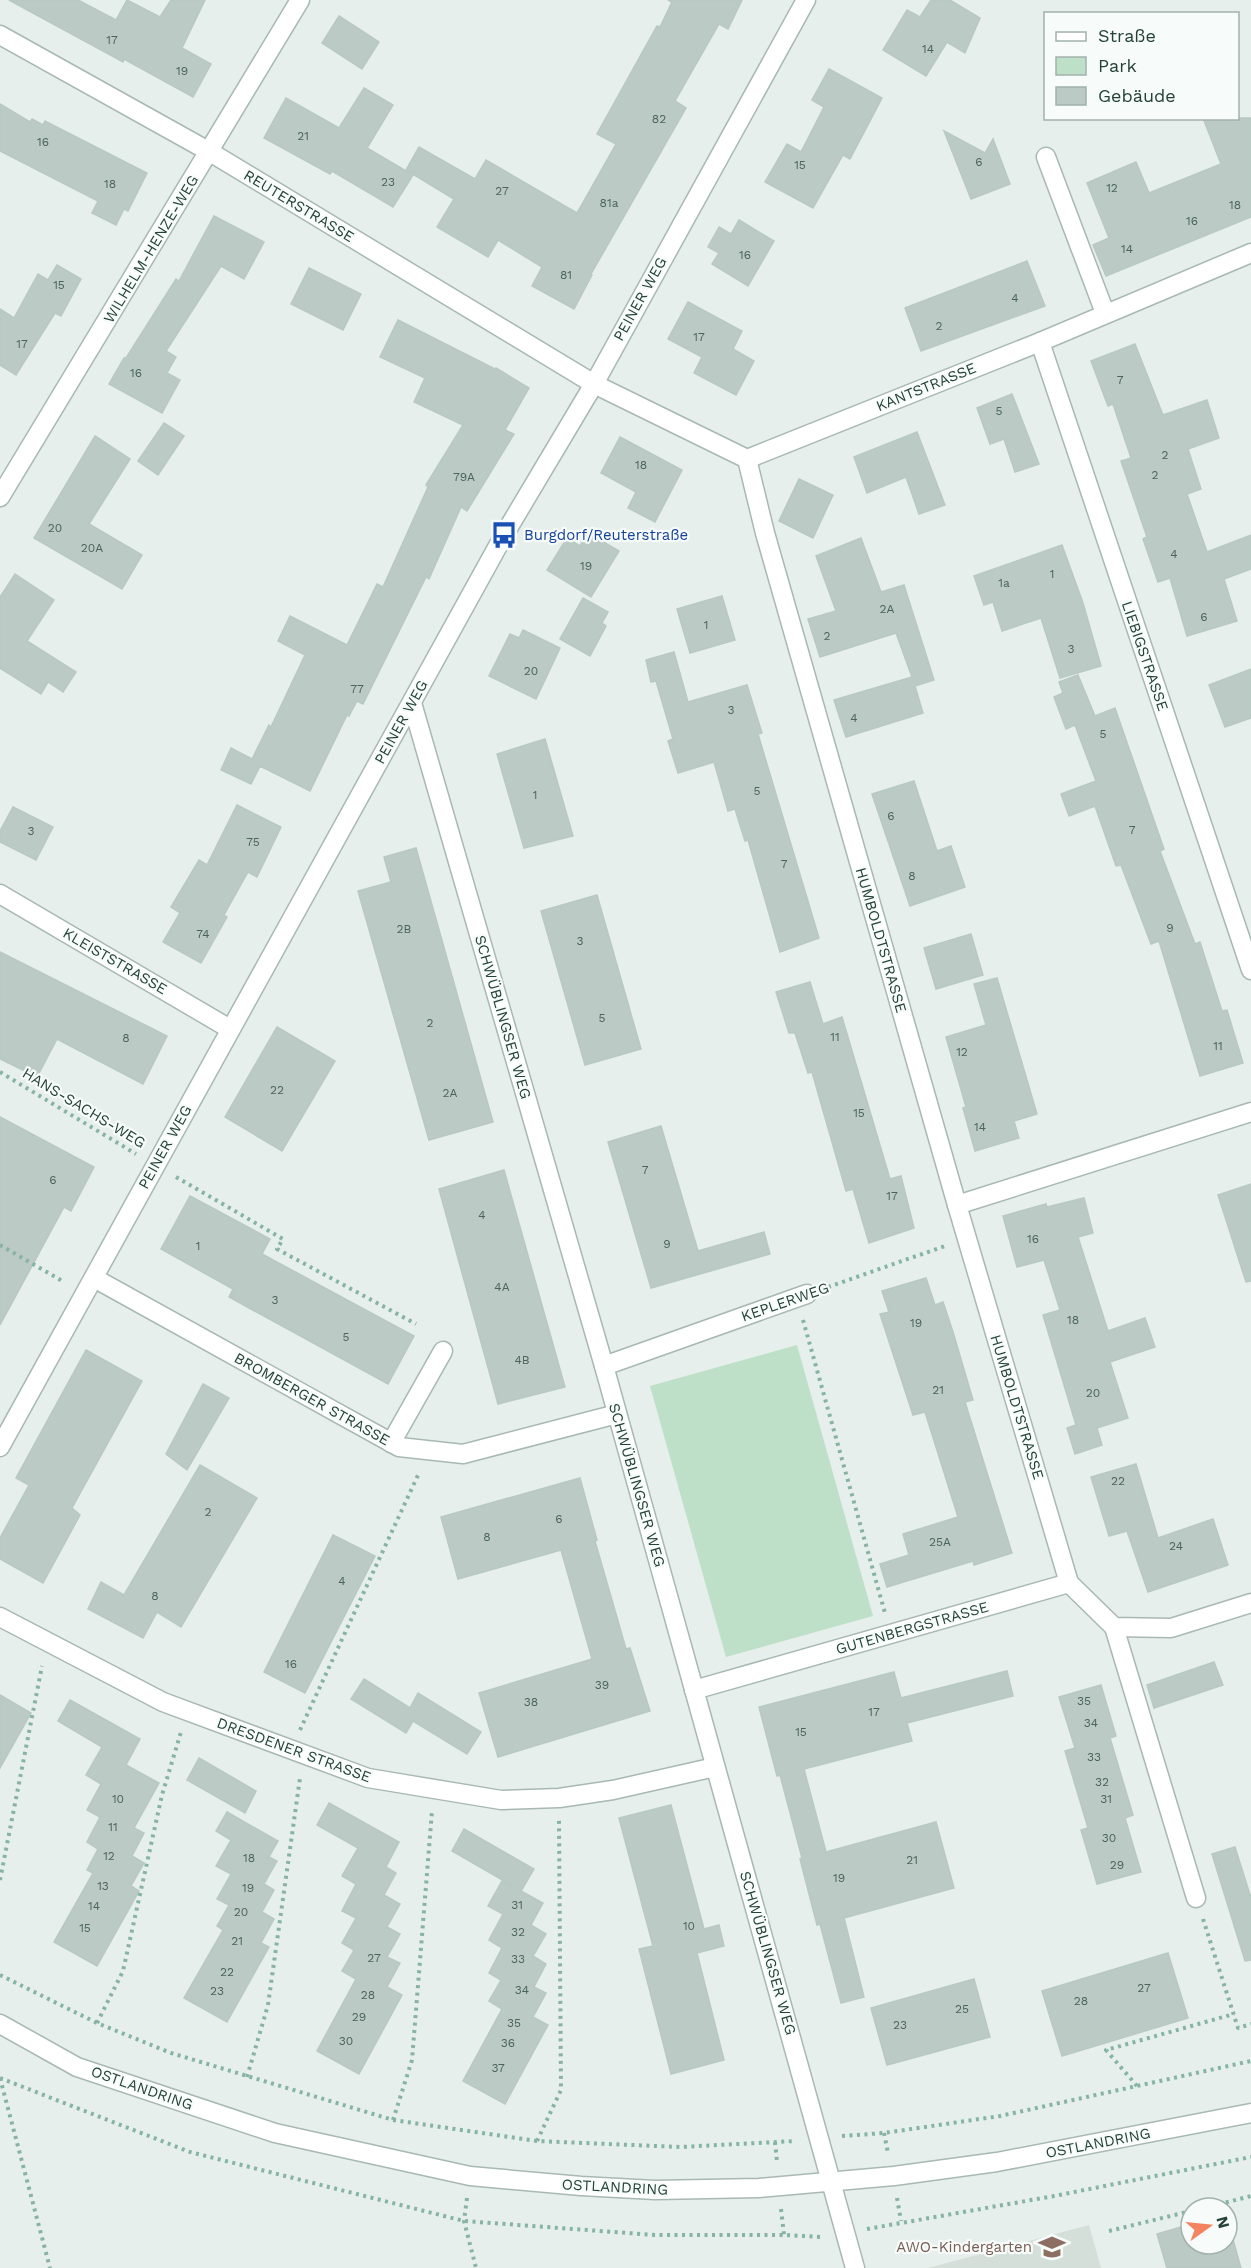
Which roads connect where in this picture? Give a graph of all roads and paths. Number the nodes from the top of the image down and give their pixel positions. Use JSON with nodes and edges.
{"nodes":[{"id":1,"x":300,"y":0,"type":"edge"},
{"id":2,"x":806,"y":0,"type":"edge"},
{"id":3,"x":0,"y":35,"type":"edge"},
{"id":4,"x":210,"y":152,"type":"junction"},
{"id":5,"x":1046,"y":157,"type":"dead end"},
{"id":6,"x":1251,"y":253,"type":"edge"},
{"id":7,"x":1105,"y":313,"type":"junction"},
{"id":8,"x":1040,"y":342,"type":"junction"},
{"id":9,"x":594,"y":384,"type":"junction"},
{"id":10,"x":747,"y":459,"type":"junction"},
{"id":11,"x":0,"y":497,"type":"edge"},
{"id":12,"x":412,"y":703,"type":"junction"},
{"id":13,"x":0,"y":894,"type":"edge"},
{"id":14,"x":1251,"y":970,"type":"edge"},
{"id":15,"x":230,"y":1029,"type":"junction"},
{"id":16,"x":0,"y":1072,"type":"edge"},
{"id":17,"x":1251,"y":1112,"type":"edge"},
{"id":18,"x":155,"y":1165,"type":"junction"},
{"id":19,"x":957,"y":1205,"type":"junction"},
{"id":20,"x":967,"y":1239,"type":"junction"},
{"id":21,"x":0,"y":1245,"type":"edge"},
{"id":22,"x":89,"y":1286,"type":"junction"},
{"id":23,"x":802,"y":1295,"type":"junction"},
{"id":24,"x":416,"y":1324,"type":"dead end"},
{"id":25,"x":443,"y":1351,"type":"dead end"},
{"id":26,"x":604,"y":1366,"type":"junction"},
{"id":27,"x":617,"y":1414,"type":"junction"},
{"id":28,"x":391,"y":1443,"type":"junction"},
{"id":29,"x":0,"y":1447,"type":"edge"},
{"id":30,"x":430,"y":1450,"type":"junction"},
{"id":31,"x":1069,"y":1583,"type":"junction"},
{"id":32,"x":1251,"y":1603,"type":"edge"},
{"id":33,"x":0,"y":1617,"type":"edge"},
{"id":34,"x":1114,"y":1627,"type":"junction"},
{"id":35,"x":891,"y":1634,"type":"junction"},
{"id":36,"x":47,"y":1641,"type":"junction"},
{"id":37,"x":694,"y":1690,"type":"junction"},
{"id":38,"x":188,"y":1711,"type":"junction"},
{"id":39,"x":297,"y":1752,"type":"junction"},
{"id":40,"x":715,"y":1767,"type":"junction"},
{"id":41,"x":434,"y":1789,"type":"junction"},
{"id":42,"x":559,"y":1798,"type":"junction"},
{"id":43,"x":0,"y":1880,"type":"edge"},
{"id":44,"x":1196,"y":1898,"type":"joint"},
{"id":45,"x":0,"y":1975,"type":"edge"},
{"id":46,"x":1234,"y":2014,"type":"junction"},
{"id":47,"x":97,"y":2023,"type":"junction"},
{"id":48,"x":0,"y":2024,"type":"edge"},
{"id":49,"x":1251,"y":2024,"type":"edge"},
{"id":50,"x":1251,"y":2061,"type":"edge"},
{"id":51,"x":248,"y":2077,"type":"junction"},
{"id":52,"x":0,"y":2078,"type":"edge"},
{"id":53,"x":1138,"y":2086,"type":"junction"},
{"id":54,"x":1251,"y":2113,"type":"edge"},
{"id":55,"x":393,"y":2120,"type":"junction"},
{"id":56,"x":820,"y":2139,"type":"junction"},
{"id":57,"x":537,"y":2141,"type":"junction"},
{"id":58,"x":1251,"y":2157,"type":"edge"},
{"id":59,"x":470,"y":2176,"type":"junction"},
{"id":60,"x":832,"y":2182,"type":"junction"},
{"id":61,"x":1179,"y":2214,"type":"edge"},
{"id":62,"x":1110,"y":2231,"type":"dead end"},
{"id":63,"x":846,"y":2234,"type":"junction"},
{"id":64,"x":50,"y":2268,"type":"edge"},
{"id":65,"x":476,"y":2268,"type":"edge"},
{"id":66,"x":855,"y":2268,"type":"edge"}],
"edges":[{"from":1,"to":4,"type":"street","name":"WILHELM-HENZE-WEG"},
{"from":2,"to":9,"type":"street","name":"PEINER WEG"},
{"from":3,"to":4,"type":"street","name":"REUTERSTRASSE"},
{"from":4,"to":9,"type":"street","name":"REUTERSTRASSE"},
{"from":4,"to":11,"type":"street","name":"WILHELM-HENZE-WEG"},
{"from":5,"to":7,"type":"street"},
{"from":6,"to":7,"type":"street","name":"KANTSTRASSE"},
{"from":7,"to":8,"type":"street","name":"KANTSTRASSE"},
{"from":8,"to":10,"type":"street","name":"KANTSTRASSE"},
{"from":8,"to":14,"type":"street","name":"LIEBIGSTRASSE"},
{"from":9,"to":10,"type":"street"},
{"from":9,"to":12,"type":"street","name":"PEINER WEG"},
{"from":10,"to":19,"type":"street","name":"HUMBOLDTSTRASSE"},
{"from":12,"to":15,"type":"street","name":"PEINER WEG"},
{"from":12,"to":26,"type":"street","name":"SCHWÜBLINGSER WEG"},
{"from":13,"to":15,"type":"street","name":"KLEISTSTRASSE"},
{"from":15,"to":18,"type":"street","name":"PEINER WEG"},
{"from":16,"to":18,"type":"path","name":"HANS-SACHS-WEG"},
{"from":17,"to":19,"type":"street"},
{"from":18,"to":22,"type":"street","name":"PEINER WEG"},
{"from":18,"to":24,"type":"path","name":"HANS-SACHS-WEG"},
{"from":19,"to":20,"type":"street","name":"HUMBOLDTSTRASSE"},
{"from":20,"to":23,"type":"path","name":"KEPLERWEG"},
{"from":20,"to":31,"type":"street","name":"HUMBOLDTSTRASSE"},
{"from":21,"to":22,"type":"path"},
{"from":22,"to":28,"type":"street","name":"BROMBERGER STRASSE"},
{"from":22,"to":29,"type":"street","name":"PEINER WEG"},
{"from":23,"to":26,"type":"street","name":"KEPLERWEG"},
{"from":23,"to":35,"type":"path"},
{"from":25,"to":28,"type":"street"},
{"from":26,"to":27,"type":"street","name":"SCHWÜBLINGSER WEG"},
{"from":27,"to":30,"type":"street","name":"BROMBERGER STRASSE"},
{"from":27,"to":37,"type":"street","name":"SCHWÜBLINGSER WEG"},
{"from":28,"to":30,"type":"street","name":"BROMBERGER STRASSE"},
{"from":30,"to":39,"type":"path"},
{"from":31,"to":34,"type":"street"},
{"from":31,"to":35,"type":"street","name":"GUTENBERGSTRASSE"},
{"from":32,"to":34,"type":"street"},
{"from":33,"to":36,"type":"street","name":"DRESDENER STRASSE"},
{"from":34,"to":44,"type":"street"},
{"from":35,"to":37,"type":"street","name":"GUTENBERGSTRASSE"},
{"from":36,"to":38,"type":"street","name":"DRESDENER STRASSE"},
{"from":36,"to":43,"type":"path"},
{"from":37,"to":40,"type":"street","name":"SCHWÜBLINGSER WEG"},
{"from":38,"to":39,"type":"street","name":"DRESDENER STRASSE"},
{"from":38,"to":47,"type":"path"},
{"from":39,"to":41,"type":"street","name":"DRESDENER STRASSE"},
{"from":39,"to":51,"type":"path"},
{"from":40,"to":42,"type":"street","name":"DRESDENER STRASSE"},
{"from":40,"to":56,"type":"street","name":"SCHWÜBLINGSER WEG"},
{"from":41,"to":42,"type":"street","name":"DRESDENER STRASSE"},
{"from":41,"to":55,"type":"path"},
{"from":42,"to":57,"type":"path"},
{"from":44,"to":46,"type":"path"},
{"from":45,"to":47,"type":"path"},
{"from":46,"to":49,"type":"path"},
{"from":46,"to":53,"type":"path"},
{"from":47,"to":51,"type":"path"},
{"from":48,"to":59,"type":"street","name":"OSTLANDRING"},
{"from":50,"to":53,"type":"path"},
{"from":51,"to":55,"type":"path"},
{"from":52,"to":64,"type":"path"},
{"from":53,"to":56,"type":"path"},
{"from":54,"to":60,"type":"street","name":"OSTLANDRING"},
{"from":55,"to":57,"type":"path"},
{"from":56,"to":57,"type":"path"},
{"from":56,"to":60,"type":"street","name":"SCHWÜBLINGSER WEG"},
{"from":58,"to":63,"type":"path"},
{"from":59,"to":60,"type":"street","name":"OSTLANDRING"},
{"from":59,"to":65,"type":"path"},
{"from":60,"to":63,"type":"street","name":"SCHWÜBLINGSER WEG"},
{"from":61,"to":62,"type":"path"},
{"from":63,"to":66,"type":"street","name":"SCHWÜBLINGSER WEG"}]}
